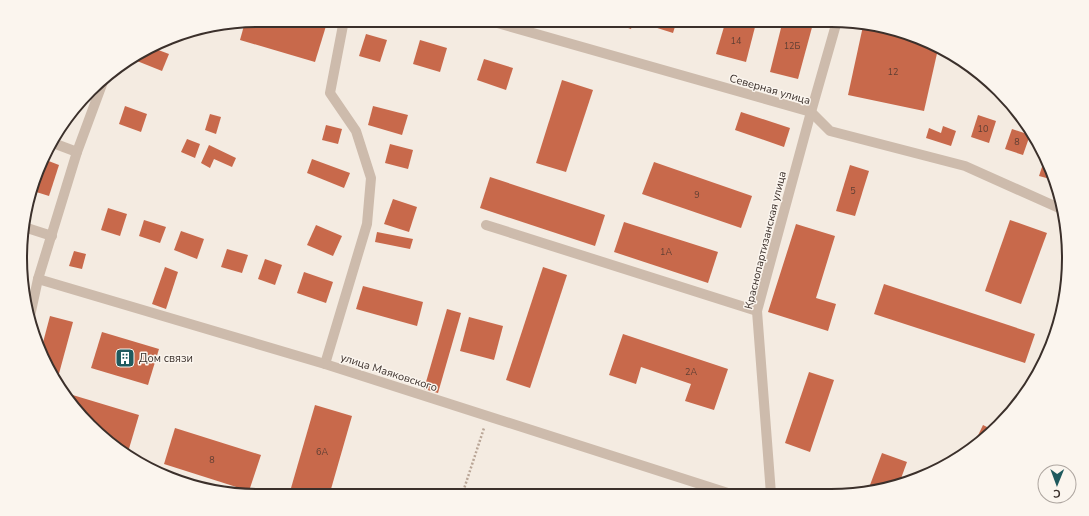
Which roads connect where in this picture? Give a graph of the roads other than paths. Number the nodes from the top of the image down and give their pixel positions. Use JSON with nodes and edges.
{"nodes":[{"id":1,"x":343,"y":27,"type":"edge"},
{"id":2,"x":512,"y":27,"type":"edge"},
{"id":3,"x":835,"y":27,"type":"edge"},
{"id":4,"x":100,"y":90,"type":"edge"},
{"id":5,"x":811,"y":112,"type":"junction"},
{"id":6,"x":57,"y":144,"type":"edge"},
{"id":7,"x":77,"y":152,"type":"junction"},
{"id":8,"x":1056,"y":207,"type":"edge"},
{"id":9,"x":486,"y":225,"type":"dead end"},
{"id":10,"x":29,"y":229,"type":"edge"},
{"id":11,"x":52,"y":236,"type":"junction"},
{"id":12,"x":38,"y":279,"type":"junction"},
{"id":13,"x":32,"y":307,"type":"edge"},
{"id":14,"x":757,"y":311,"type":"junction"},
{"id":15,"x":325,"y":364,"type":"junction"},
{"id":16,"x":715,"y":489,"type":"edge"},
{"id":17,"x":771,"y":489,"type":"edge"}],
"edges":[{"from":1,"to":15,"type":"street"},
{"from":2,"to":5,"type":"street","name":"Северная улица"},
{"from":3,"to":5,"type":"street","name":"Краснопартизанская улица"},
{"from":4,"to":7,"type":"street"},
{"from":5,"to":8,"type":"street","name":"Северная улица"},
{"from":5,"to":14,"type":"street","name":"Краснопартизанская улица"},
{"from":6,"to":7,"type":"street"},
{"from":7,"to":11,"type":"street"},
{"from":9,"to":14,"type":"street"},
{"from":10,"to":11,"type":"street"},
{"from":11,"to":12,"type":"street"},
{"from":12,"to":13,"type":"street"},
{"from":12,"to":15,"type":"street","name":"улица Маяковского"},
{"from":14,"to":17,"type":"street","name":"Краснопартизанская улица"},
{"from":15,"to":16,"type":"street","name":"улица Маяковского"}]}
